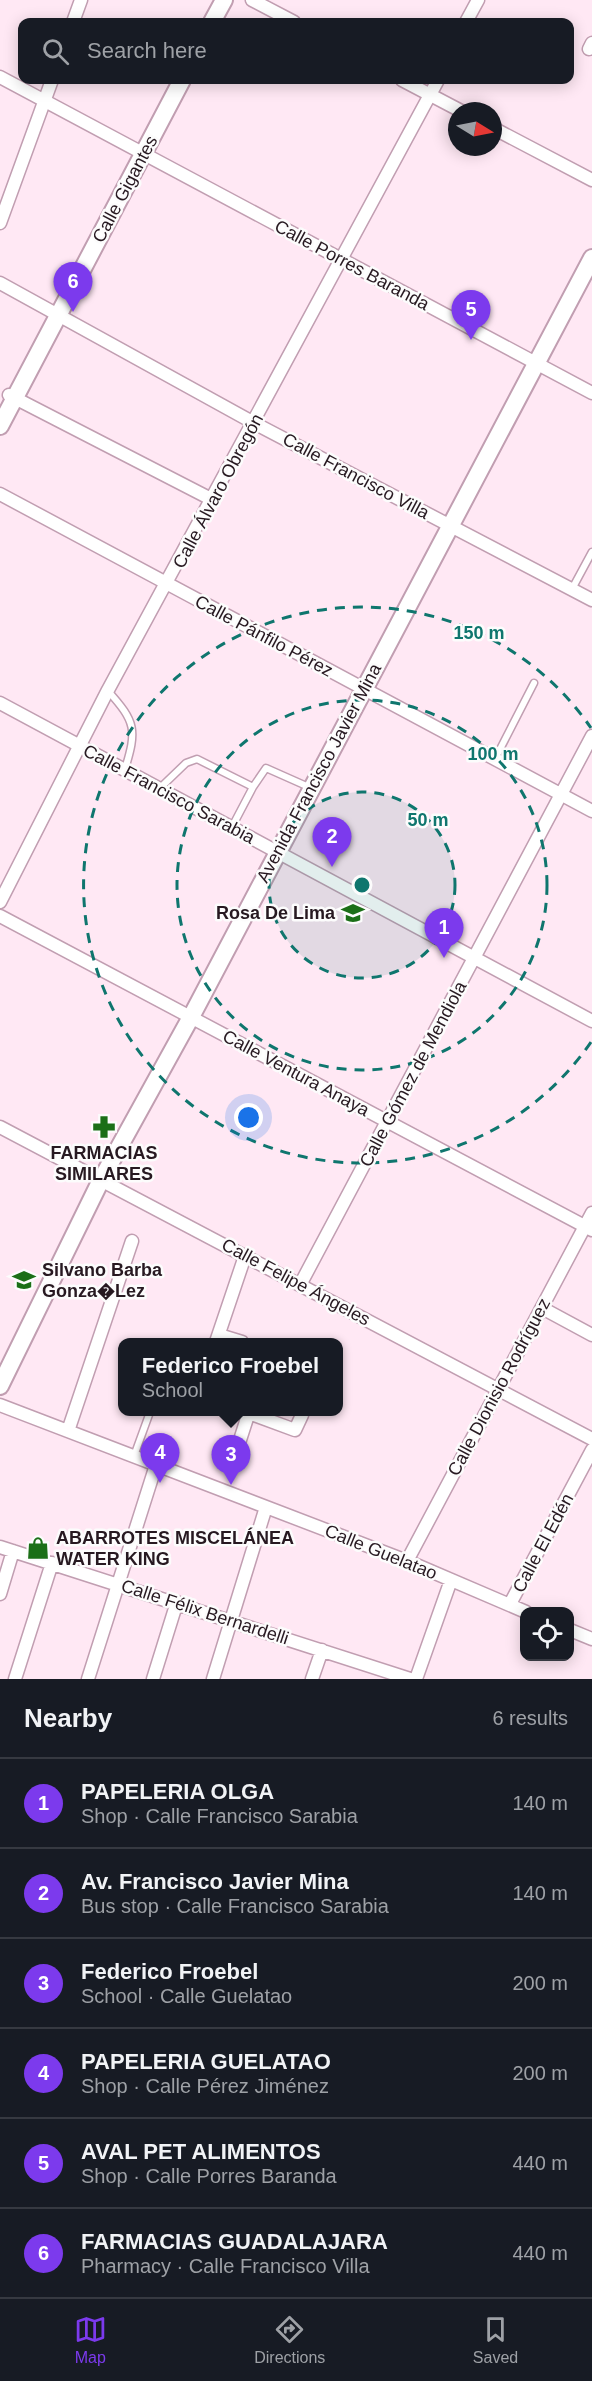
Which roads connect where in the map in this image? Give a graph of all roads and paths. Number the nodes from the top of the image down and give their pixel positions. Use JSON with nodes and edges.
{"nodes":[{"id":1,"x":81,"y":0,"type":"edge"},
{"id":2,"x":224,"y":0,"type":"edge"},
{"id":3,"x":252,"y":0,"type":"edge"},
{"id":4,"x":478,"y":0,"type":"edge"},
{"id":5,"x":74,"y":18,"type":"edge"},
{"id":6,"x":214,"y":18,"type":"edge"},
{"id":7,"x":286,"y":18,"type":"edge"},
{"id":8,"x":468,"y":18,"type":"edge"},
{"id":9,"x":0,"y":77,"type":"edge"},
{"id":10,"x":51,"y":84,"type":"edge"},
{"id":11,"x":180,"y":84,"type":"edge"},
{"id":12,"x":410,"y":84,"type":"edge"},
{"id":13,"x":436,"y":84,"type":"edge"},
{"id":14,"x":430,"y":94,"type":"junction"},
{"id":15,"x":45,"y":101,"type":"junction"},
{"id":16,"x":448,"y":104,"type":"edge"},
{"id":17,"x":502,"y":133,"type":"edge"},
{"id":18,"x":144,"y":153,"type":"junction"},
{"id":19,"x":592,"y":180,"type":"edge"},
{"id":20,"x":0,"y":223,"type":"edge"},
{"id":21,"x":592,"y":258,"type":"edge"},
{"id":22,"x":341,"y":260,"type":"junction"},
{"id":23,"x":0,"y":283,"type":"edge"},
{"id":24,"x":58,"y":315,"type":"junction"},
{"id":25,"x":536,"y":364,"type":"junction"},
{"id":26,"x":592,"y":393,"type":"edge"},
{"id":27,"x":11,"y":396,"type":"junction"},
{"id":28,"x":254,"y":423,"type":"junction"},
{"id":29,"x":0,"y":426,"type":"edge"},
{"id":30,"x":0,"y":494,"type":"edge"},
{"id":31,"x":213,"y":500,"type":"junction"},
{"id":32,"x":451,"y":525,"type":"junction"},
{"id":33,"x":592,"y":552,"type":"edge"},
{"id":34,"x":168,"y":584,"type":"junction"},
{"id":35,"x":572,"y":590,"type":"junction"},
{"id":36,"x":592,"y":600,"type":"edge"},
{"id":37,"x":534,"y":683,"type":"dead end"},
{"id":38,"x":364,"y":689,"type":"junction"},
{"id":39,"x":108,"y":690,"type":"junction"},
{"id":40,"x":0,"y":704,"type":"edge"},
{"id":41,"x":592,"y":736,"type":"edge"},
{"id":42,"x":81,"y":747,"type":"junction"},
{"id":43,"x":495,"y":759,"type":"junction"},
{"id":44,"x":124,"y":770,"type":"junction"},
{"id":45,"x":253,"y":787,"type":"junction"},
{"id":46,"x":312,"y":788,"type":"junction"},
{"id":47,"x":158,"y":789,"type":"junction"},
{"id":48,"x":561,"y":794,"type":"junction"},
{"id":49,"x":592,"y":811,"type":"edge"},
{"id":50,"x":232,"y":827,"type":"junction"},
{"id":51,"x":278,"y":852,"type":"junction"},
{"id":52,"x":0,"y":902,"type":"edge"},
{"id":53,"x":0,"y":916,"type":"edge"},
{"id":54,"x":474,"y":958,"type":"junction"},
{"id":55,"x":191,"y":1017,"type":"junction"},
{"id":56,"x":592,"y":1021,"type":"edge"},
{"id":57,"x":388,"y":1121,"type":"junction"},
{"id":58,"x":0,"y":1126,"type":"edge"},
{"id":59,"x":101,"y":1180,"type":"junction"},
{"id":60,"x":592,"y":1213,"type":"edge"},
{"id":61,"x":589,"y":1228,"type":"edge"},
{"id":62,"x":132,"y":1241,"type":"dead end"},
{"id":63,"x":245,"y":1256,"type":"junction"},
{"id":64,"x":300,"y":1285,"type":"junction"},
{"id":65,"x":542,"y":1308,"type":"junction"},
{"id":66,"x":592,"y":1335,"type":"edge"},
{"id":67,"x":218,"y":1338,"type":"edge"},
{"id":68,"x":0,"y":1386,"type":"edge"},
{"id":69,"x":498,"y":1389,"type":"junction"},
{"id":70,"x":0,"y":1405,"type":"edge"},
{"id":71,"x":149,"y":1416,"type":"edge"},
{"id":72,"x":247,"y":1416,"type":"edge"},
{"id":73,"x":258,"y":1416,"type":"edge"},
{"id":74,"x":302,"y":1416,"type":"edge"},
{"id":75,"x":68,"y":1431,"type":"junction"},
{"id":76,"x":592,"y":1439,"type":"edge"},
{"id":77,"x":592,"y":1450,"type":"edge"},
{"id":78,"x":134,"y":1456,"type":"junction"},
{"id":79,"x":156,"y":1465,"type":"junction"},
{"id":80,"x":231,"y":1468,"type":"dead end"},
{"id":81,"x":266,"y":1507,"type":"junction"},
{"id":82,"x":0,"y":1547,"type":"edge"},
{"id":83,"x":13,"y":1551,"type":"junction"},
{"id":84,"x":407,"y":1561,"type":"junction"},
{"id":85,"x":52,"y":1563,"type":"junction"},
{"id":86,"x":451,"y":1580,"type":"junction"},
{"id":87,"x":118,"y":1584,"type":"junction"},
{"id":88,"x":0,"y":1593,"type":"edge"},
{"id":89,"x":177,"y":1602,"type":"junction"},
{"id":90,"x":510,"y":1605,"type":"junction"},
{"id":91,"x":520,"y":1609,"type":"edge"},
{"id":92,"x":231,"y":1620,"type":"junction"},
{"id":93,"x":574,"y":1632,"type":"edge"},
{"id":94,"x":592,"y":1639,"type":"edge"},
{"id":95,"x":322,"y":1650,"type":"junction"},
{"id":96,"x":15,"y":1679,"type":"edge"},
{"id":97,"x":88,"y":1679,"type":"edge"},
{"id":98,"x":153,"y":1679,"type":"edge"},
{"id":99,"x":213,"y":1679,"type":"edge"},
{"id":100,"x":312,"y":1679,"type":"edge"},
{"id":101,"x":410,"y":1679,"type":"edge"},
{"id":102,"x":416,"y":1679,"type":"edge"}],
"edges":[{"from":1,"to":5,"type":"street"},
{"from":2,"to":6,"type":"main road"},
{"from":3,"to":7,"type":"street"},
{"from":4,"to":8,"type":"street"},
{"from":9,"to":15,"type":"street","name":"Calle Porres Baranda"},
{"from":10,"to":15,"type":"street"},
{"from":11,"to":18,"type":"main road","name":"Calle Gigantes"},
{"from":12,"to":14,"type":"street"},
{"from":13,"to":14,"type":"street","name":"Calle Álvaro Obregón"},
{"from":14,"to":16,"type":"street"},
{"from":14,"to":22,"type":"street","name":"Calle Álvaro Obregón"},
{"from":15,"to":18,"type":"street","name":"Calle Porres Baranda"},
{"from":15,"to":20,"type":"street"},
{"from":17,"to":19,"type":"street"},
{"from":18,"to":22,"type":"street","name":"Calle Porres Baranda"},
{"from":18,"to":24,"type":"main road","name":"Calle Gigantes"},
{"from":21,"to":25,"type":"main road","name":"Avenida Francisco Javier Mina"},
{"from":22,"to":25,"type":"street","name":"Calle Porres Baranda"},
{"from":22,"to":28,"type":"street","name":"Calle Álvaro Obregón"},
{"from":23,"to":24,"type":"street","name":"Calle Francisco Villa"},
{"from":24,"to":27,"type":"main road","name":"Calle Gigantes"},
{"from":24,"to":28,"type":"street","name":"Calle Francisco Villa"},
{"from":25,"to":26,"type":"street","name":"Calle Porres Baranda"},
{"from":25,"to":32,"type":"main road","name":"Avenida Francisco Javier Mina"},
{"from":27,"to":29,"type":"main road","name":"Calle Gigantes"},
{"from":27,"to":31,"type":"street"},
{"from":28,"to":31,"type":"street","name":"Calle Álvaro Obregón"},
{"from":28,"to":32,"type":"street","name":"Calle Francisco Villa"},
{"from":30,"to":34,"type":"street","name":"Calle Pánfilo Pérez"},
{"from":31,"to":34,"type":"street","name":"Calle Álvaro Obregón"},
{"from":32,"to":35,"type":"street","name":"Calle Francisco Villa"},
{"from":32,"to":38,"type":"main road","name":"Avenida Francisco Javier Mina"},
{"from":33,"to":35,"type":"lane"},
{"from":34,"to":38,"type":"street","name":"Calle Pánfilo Pérez"},
{"from":34,"to":39,"type":"street","name":"Calle Álvaro Obregón"},
{"from":35,"to":36,"type":"street","name":"Calle Francisco Villa"},
{"from":37,"to":43,"type":"lane"},
{"from":38,"to":43,"type":"street","name":"Calle Pánfilo Pérez"},
{"from":38,"to":46,"type":"main road","name":"Avenida Francisco Javier Mina"},
{"from":39,"to":42,"type":"street","name":"Calle Álvaro Obregón"},
{"from":39,"to":44,"type":"lane"},
{"from":40,"to":42,"type":"street","name":"Calle Francisco Sarabia"},
{"from":41,"to":48,"type":"street","name":"Calle Gómez de Mendiola"},
{"from":42,"to":44,"type":"street","name":"Calle Francisco Sarabia"},
{"from":42,"to":52,"type":"street","name":"Calle Álvaro Obregón"},
{"from":43,"to":48,"type":"street","name":"Calle Pánfilo Pérez"},
{"from":44,"to":47,"type":"street","name":"Calle Francisco Sarabia"},
{"from":45,"to":46,"type":"lane"},
{"from":45,"to":47,"type":"lane"},
{"from":45,"to":50,"type":"lane"},
{"from":46,"to":51,"type":"main road","name":"Avenida Francisco Javier Mina"},
{"from":47,"to":50,"type":"street","name":"Calle Francisco Sarabia"},
{"from":48,"to":49,"type":"street","name":"Calle Pánfilo Pérez"},
{"from":48,"to":54,"type":"street","name":"Calle Gómez de Mendiola"},
{"from":50,"to":51,"type":"street","name":"Calle Francisco Sarabia"},
{"from":51,"to":54,"type":"street","name":"Calle Francisco Sarabia"},
{"from":51,"to":55,"type":"main road","name":"Avenida Francisco Javier Mina"},
{"from":53,"to":55,"type":"street","name":"Calle Ventura Anaya"},
{"from":54,"to":56,"type":"street","name":"Calle Francisco Sarabia"},
{"from":54,"to":57,"type":"street","name":"Calle Gómez de Mendiola"},
{"from":55,"to":57,"type":"street","name":"Calle Ventura Anaya"},
{"from":55,"to":59,"type":"main road","name":"Avenida Francisco Javier Mina"},
{"from":57,"to":61,"type":"street","name":"Calle Ventura Anaya"},
{"from":57,"to":64,"type":"street","name":"Calle Gómez de Mendiola"},
{"from":58,"to":59,"type":"street","name":"Calle Felipe Ángeles"},
{"from":59,"to":63,"type":"street","name":"Calle Felipe Ángeles"},
{"from":59,"to":68,"type":"main road","name":"Avenida Francisco Javier Mina"},
{"from":60,"to":61,"type":"street","name":"Calle Dionisio Rodríguez"},
{"from":61,"to":65,"type":"street","name":"Calle Dionisio Rodríguez"},
{"from":62,"to":75,"type":"street"},
{"from":63,"to":64,"type":"street","name":"Calle Felipe Ángeles"},
{"from":63,"to":67,"type":"street"},
{"from":64,"to":69,"type":"street","name":"Calle Felipe Ángeles"},
{"from":65,"to":66,"type":"street"},
{"from":65,"to":69,"type":"street","name":"Calle Dionisio Rodríguez"},
{"from":69,"to":76,"type":"street","name":"Calle Felipe Ángeles"},
{"from":69,"to":84,"type":"street","name":"Calle Dionisio Rodríguez"},
{"from":70,"to":75,"type":"street","name":"Calle Guelatao"},
{"from":71,"to":78,"type":"lane"},
{"from":72,"to":80,"type":"street"},
{"from":73,"to":74,"type":"street"},
{"from":75,"to":78,"type":"street","name":"Calle Guelatao"},
{"from":77,"to":90,"type":"street","name":"Calle El Edén"},
{"from":78,"to":79,"type":"street","name":"Calle Guelatao"},
{"from":79,"to":81,"type":"street","name":"Calle Guelatao"},
{"from":79,"to":87,"type":"street"},
{"from":81,"to":84,"type":"street","name":"Calle Guelatao"},
{"from":81,"to":92,"type":"street"},
{"from":82,"to":83,"type":"street","name":"Calle Félix Bernardelli"},
{"from":83,"to":85,"type":"street","name":"Calle Félix Bernardelli"},
{"from":83,"to":88,"type":"street"},
{"from":84,"to":86,"type":"street","name":"Calle Guelatao"},
{"from":85,"to":87,"type":"street","name":"Calle Félix Bernardelli"},
{"from":85,"to":96,"type":"street"},
{"from":86,"to":90,"type":"street","name":"Calle Guelatao"},
{"from":86,"to":102,"type":"street"},
{"from":87,"to":89,"type":"street","name":"Calle Félix Bernardelli"},
{"from":87,"to":97,"type":"street"},
{"from":89,"to":92,"type":"street","name":"Calle Félix Bernardelli"},
{"from":89,"to":98,"type":"street"},
{"from":90,"to":91,"type":"street","name":"Calle Guelatao"},
{"from":92,"to":95,"type":"street","name":"Calle Félix Bernardelli"},
{"from":92,"to":99,"type":"street"},
{"from":93,"to":94,"type":"street"},
{"from":95,"to":100,"type":"street"},
{"from":95,"to":101,"type":"street","name":"Calle Félix Bernardelli"}]}
